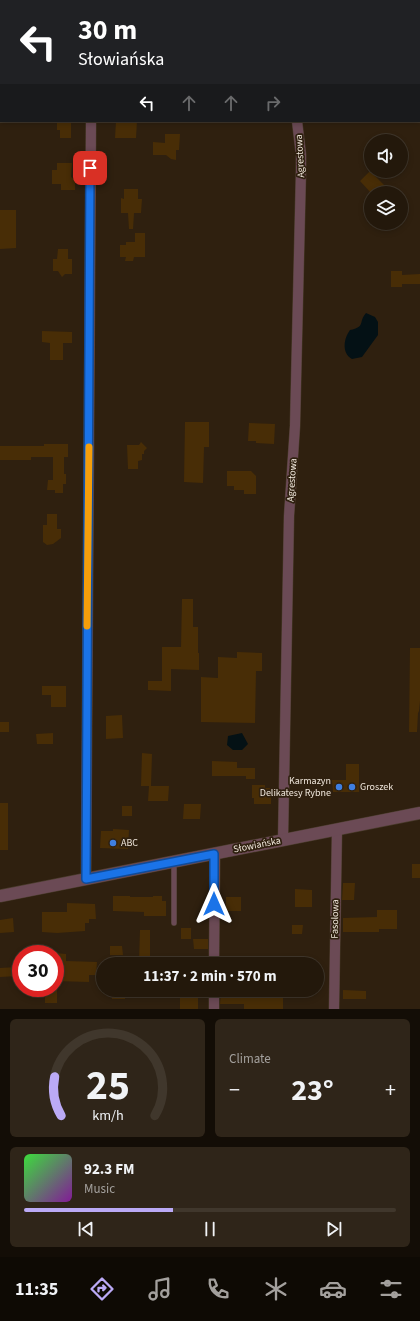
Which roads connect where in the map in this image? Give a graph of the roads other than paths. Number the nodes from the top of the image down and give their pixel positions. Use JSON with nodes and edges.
{"nodes":[{"id":1,"x":91,"y":122,"type":"edge"},
{"id":2,"x":297,"y":122,"type":"edge"},
{"id":3,"x":420,"y":813,"type":"edge"},
{"id":4,"x":337,"y":829,"type":"junction"},
{"id":5,"x":283,"y":840,"type":"junction"},
{"id":6,"x":214,"y":854,"type":"junction"},
{"id":7,"x":174,"y":862,"type":"junction"},
{"id":8,"x":86,"y":879,"type":"junction"},
{"id":9,"x":0,"y":896,"type":"edge"},
{"id":10,"x":174,"y":923,"type":"dead end"},
{"id":11,"x":214,"y":957,"type":"edge"},
{"id":12,"x":214,"y":997,"type":"edge"},
{"id":13,"x":214,"y":1009,"type":"edge"},
{"id":14,"x":334,"y":1009,"type":"edge"}],
"edges":[{"from":1,"to":8,"type":"street"},
{"from":2,"to":5,"type":"street","name":"Agrestowa"},
{"from":3,"to":4,"type":"street","name":"Słowiańska"},
{"from":4,"to":5,"type":"street","name":"Słowiańska"},
{"from":4,"to":14,"type":"street","name":"Fasolowa"},
{"from":5,"to":6,"type":"street","name":"Słowiańska"},
{"from":6,"to":7,"type":"street","name":"Słowiańska"},
{"from":6,"to":11,"type":"street"},
{"from":7,"to":8,"type":"street","name":"Słowiańska"},
{"from":7,"to":10,"type":"lane"},
{"from":8,"to":9,"type":"street","name":"Słowiańska"},
{"from":12,"to":13,"type":"street"}]}
